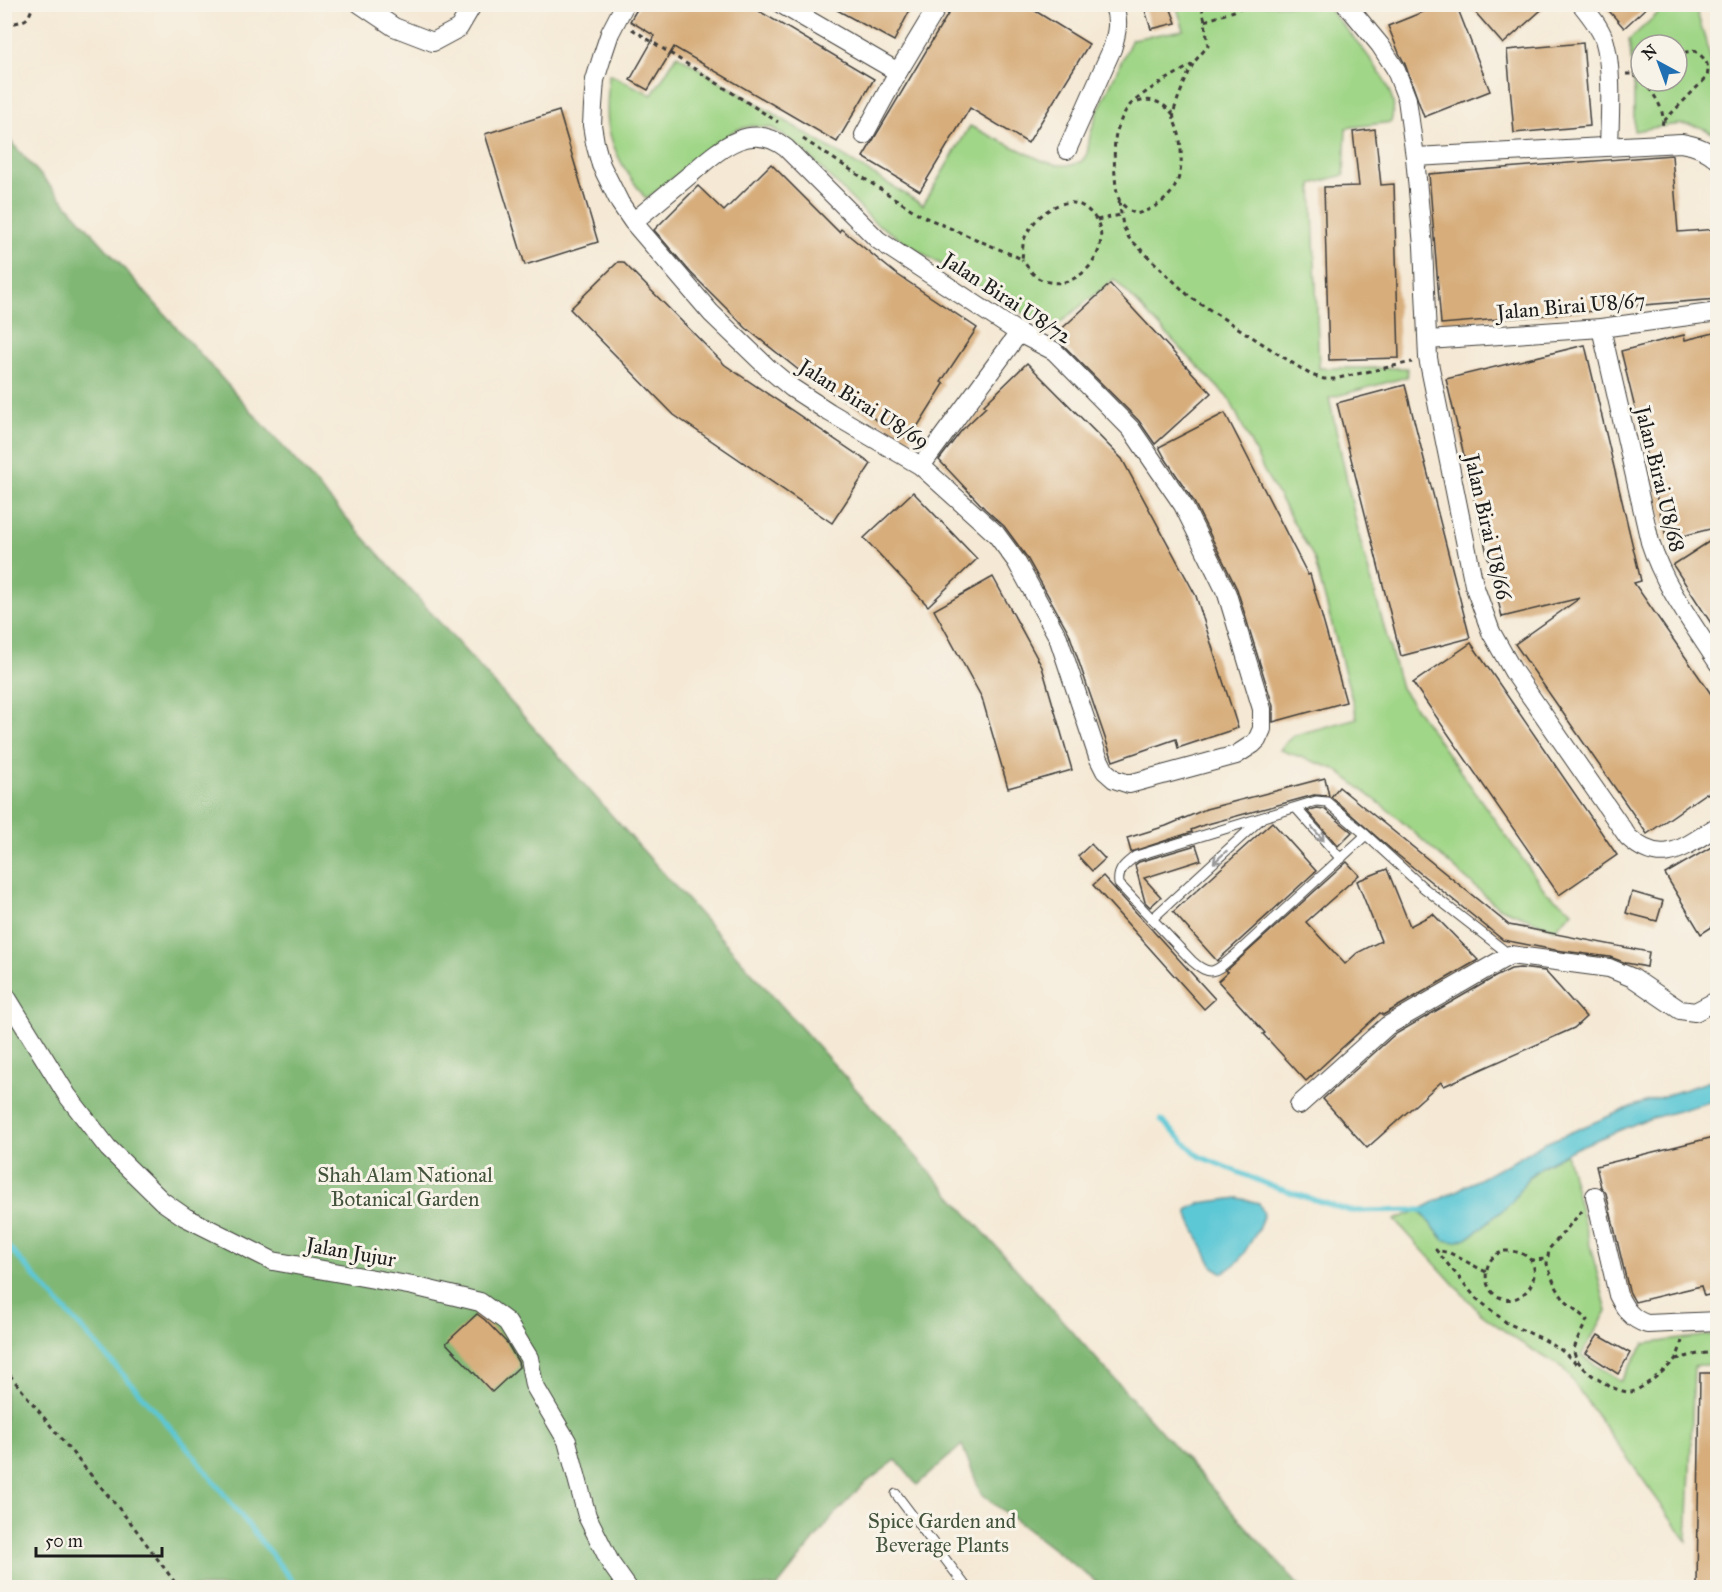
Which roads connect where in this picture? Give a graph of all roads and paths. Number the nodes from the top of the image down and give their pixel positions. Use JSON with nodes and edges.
{"nodes":[{"id":1,"x":34,"y":4,"type":"edge"},
{"id":2,"x":360,"y":4,"type":"edge"},
{"id":3,"x":473,"y":4,"type":"edge"},
{"id":4,"x":781,"y":4,"type":"edge"},
{"id":5,"x":939,"y":4,"type":"edge"},
{"id":6,"x":1113,"y":4,"type":"edge"},
{"id":7,"x":1201,"y":4,"type":"edge"},
{"id":8,"x":1248,"y":4,"type":"edge"},
{"id":9,"x":1346,"y":4,"type":"edge"},
{"id":10,"x":1581,"y":4,"type":"edge"},
{"id":11,"x":4,"y":9,"type":"edge"},
{"id":12,"x":621,"y":12,"type":"edge"},
{"id":13,"x":1205,"y":21,"type":"junction"},
{"id":14,"x":1689,"y":52,"type":"edge"},
{"id":15,"x":1193,"y":64,"type":"junction"},
{"id":16,"x":898,"y":72,"type":"junction"},
{"id":17,"x":1653,"y":93,"type":"edge"},
{"id":18,"x":1129,"y":106,"type":"junction"},
{"id":19,"x":1173,"y":114,"type":"junction"},
{"id":20,"x":1664,"y":121,"type":"junction"},
{"id":21,"x":787,"y":128,"type":"dead end"},
{"id":22,"x":797,"y":135,"type":"dead end"},
{"id":23,"x":864,"y":135,"type":"dead end"},
{"id":24,"x":1655,"y":144,"type":"junction"},
{"id":25,"x":1609,"y":146,"type":"junction"},
{"id":26,"x":1067,"y":150,"type":"dead end"},
{"id":27,"x":1415,"y":157,"type":"junction"},
{"id":28,"x":1718,"y":160,"type":"edge"},
{"id":29,"x":1119,"y":199,"type":"junction"},
{"id":30,"x":1120,"y":215,"type":"junction"},
{"id":31,"x":1097,"y":220,"type":"junction"},
{"id":32,"x":633,"y":222,"type":"junction"},
{"id":33,"x":1022,"y":259,"type":"junction"},
{"id":34,"x":1718,"y":312,"type":"edge"},
{"id":35,"x":1601,"y":328,"type":"junction"},
{"id":36,"x":1019,"y":333,"type":"junction"},
{"id":37,"x":1428,"y":349,"type":"junction"},
{"id":38,"x":921,"y":466,"type":"junction"},
{"id":39,"x":1718,"y":663,"type":"edge"},
{"id":40,"x":1186,"y":769,"type":"joint"},
{"id":41,"x":1296,"y":808,"type":"junction"},
{"id":42,"x":1263,"y":817,"type":"junction"},
{"id":43,"x":1718,"y":826,"type":"edge"},
{"id":44,"x":1366,"y":835,"type":"junction"},
{"id":45,"x":1341,"y":859,"type":"junction"},
{"id":46,"x":1152,"y":919,"type":"junction"},
{"id":47,"x":1510,"y":955,"type":"junction"},
{"id":48,"x":4,"y":993,"type":"edge"},
{"id":49,"x":1718,"y":1000,"type":"edge"},
{"id":50,"x":1299,"y":1105,"type":"dead end"},
{"id":51,"x":1595,"y":1196,"type":"joint"},
{"id":52,"x":1548,"y":1259,"type":"junction"},
{"id":53,"x":1530,"y":1260,"type":"junction"},
{"id":54,"x":1486,"y":1272,"type":"junction"},
{"id":55,"x":1692,"y":1321,"type":"junction"},
{"id":56,"x":1718,"y":1321,"type":"edge"},
{"id":57,"x":1718,"y":1352,"type":"edge"},
{"id":58,"x":1676,"y":1359,"type":"junction"},
{"id":59,"x":4,"y":1368,"type":"edge"},
{"id":60,"x":1584,"y":1370,"type":"junction"},
{"id":61,"x":896,"y":1494,"type":"dead end"},
{"id":62,"x":179,"y":1587,"type":"edge"},
{"id":63,"x":628,"y":1587,"type":"edge"},
{"id":64,"x":968,"y":1587,"type":"edge"}],
"edges":[{"from":1,"to":11,"type":"path"},
{"from":2,"to":3,"type":"street"},
{"from":4,"to":16,"type":"street"},
{"from":5,"to":16,"type":"street"},
{"from":6,"to":26,"type":"street"},
{"from":7,"to":13,"type":"path"},
{"from":8,"to":13,"type":"path"},
{"from":9,"to":27,"type":"street","name":"Jalan Birai U8/66"},
{"from":10,"to":25,"type":"street"},
{"from":12,"to":21,"type":"path"},
{"from":12,"to":32,"type":"street","name":"Jalan Birai U8/69"},
{"from":13,"to":15,"type":"path"},
{"from":14,"to":20,"type":"path"},
{"from":15,"to":18,"type":"path"},
{"from":15,"to":19,"type":"path"},
{"from":16,"to":23,"type":"street"},
{"from":17,"to":20,"type":"path"},
{"from":18,"to":19,"type":"path"},
{"from":18,"to":29,"type":"path"},
{"from":19,"to":29,"type":"path"},
{"from":20,"to":24,"type":"path"},
{"from":22,"to":33,"type":"path"},
{"from":24,"to":25,"type":"street"},
{"from":24,"to":28,"type":"street"},
{"from":25,"to":27,"type":"street"},
{"from":27,"to":37,"type":"street","name":"Jalan Birai U8/66"},
{"from":29,"to":30,"type":"path"},
{"from":30,"to":31,"type":"path"},
{"from":30,"to":37,"type":"path"},
{"from":31,"to":33,"type":"path"},
{"from":31,"to":33,"type":"path"},
{"from":32,"to":36,"type":"street","name":"Jalan Birai U8/72"},
{"from":32,"to":38,"type":"street","name":"Jalan Birai U8/69"},
{"from":34,"to":35,"type":"street","name":"Jalan Birai U8/67"},
{"from":35,"to":37,"type":"street","name":"Jalan Birai U8/67"},
{"from":35,"to":39,"type":"street","name":"Jalan Birai U8/68"},
{"from":36,"to":38,"type":"street"},
{"from":36,"to":40,"type":"street","name":"Jalan Birai U8/72"},
{"from":37,"to":43,"type":"street","name":"Jalan Birai U8/66"},
{"from":38,"to":40,"type":"street","name":"Jalan Birai U8/69"},
{"from":41,"to":42,"type":"lane"},
{"from":41,"to":44,"type":"lane"},
{"from":41,"to":45,"type":"lane","one_way":true},
{"from":42,"to":46,"type":"lane","one_way":true},
{"from":42,"to":46,"type":"lane"},
{"from":44,"to":45,"type":"lane"},
{"from":44,"to":47,"type":"lane"},
{"from":45,"to":46,"type":"lane"},
{"from":47,"to":49,"type":"street"},
{"from":47,"to":50,"type":"street"},
{"from":48,"to":63,"type":"street","name":"Jalan Jujur"},
{"from":51,"to":52,"type":"path"},
{"from":51,"to":55,"type":"street"},
{"from":52,"to":53,"type":"path"},
{"from":52,"to":60,"type":"path"},
{"from":53,"to":54,"type":"path"},
{"from":53,"to":54,"type":"path"},
{"from":54,"to":60,"type":"path"},
{"from":55,"to":56,"type":"street"},
{"from":55,"to":58,"type":"path"},
{"from":57,"to":58,"type":"path"},
{"from":58,"to":60,"type":"path"},
{"from":59,"to":62,"type":"path"},
{"from":61,"to":64,"type":"lane"}]}
